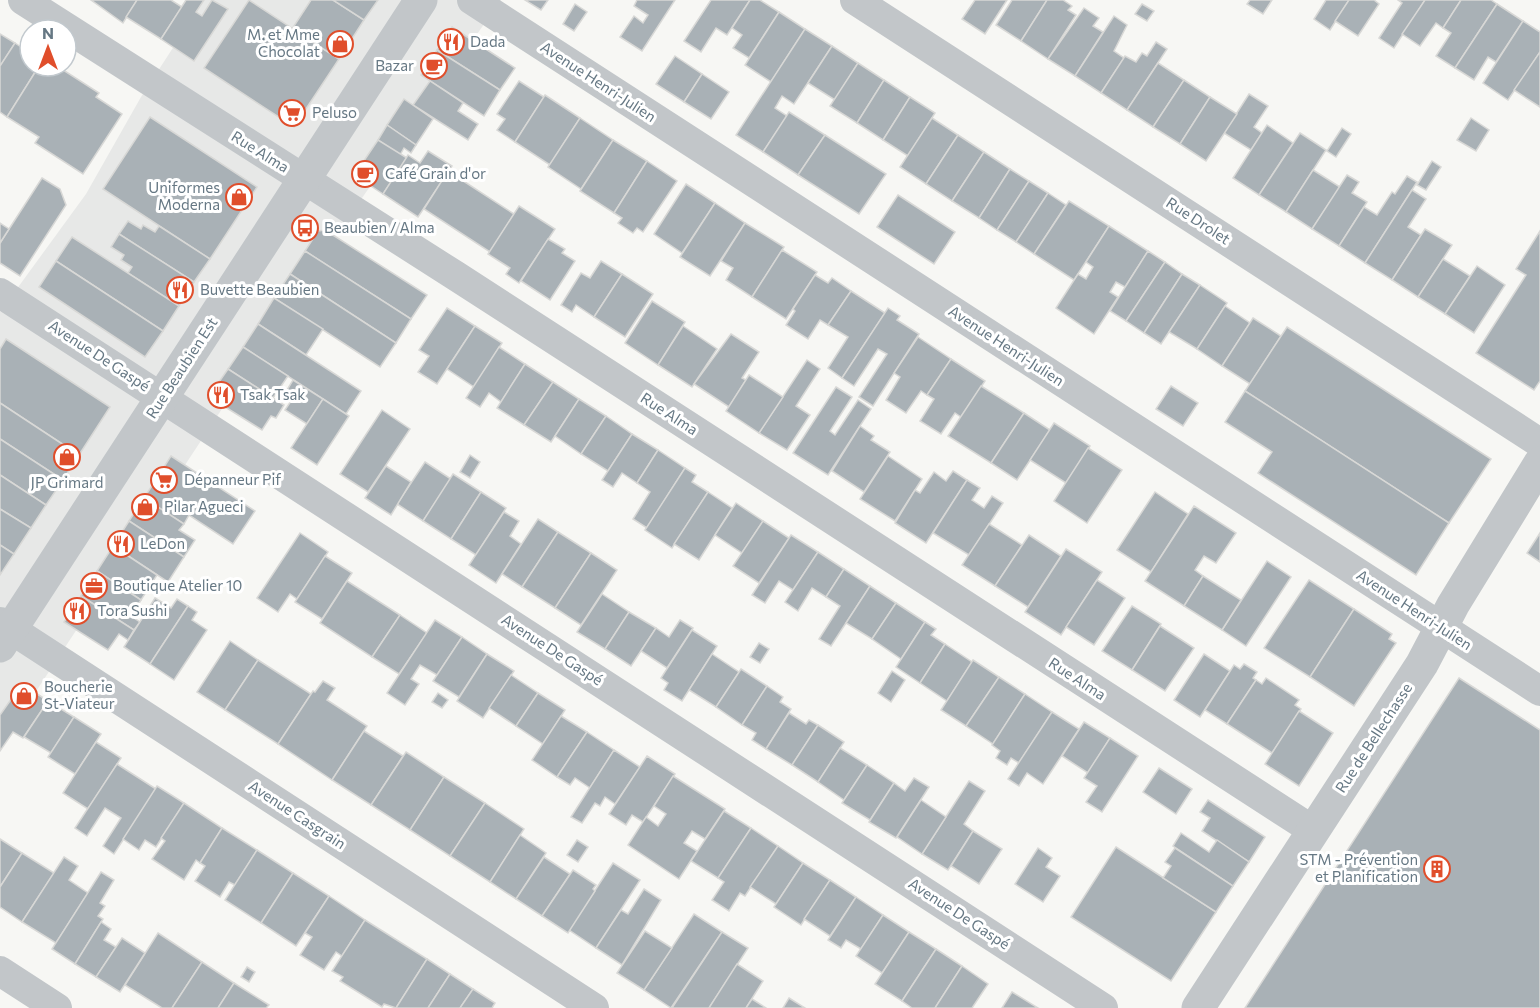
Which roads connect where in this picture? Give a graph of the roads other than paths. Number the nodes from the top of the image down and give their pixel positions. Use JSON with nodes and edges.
{"nodes":[{"id":1,"x":23,"y":0,"type":"edge"},
{"id":2,"x":421,"y":0,"type":"edge"},
{"id":3,"x":471,"y":0,"type":"edge"},
{"id":4,"x":855,"y":0,"type":"edge"},
{"id":5,"x":305,"y":180,"type":"junction"},
{"id":6,"x":0,"y":293,"type":"edge"},
{"id":7,"x":163,"y":398,"type":"junction"},
{"id":8,"x":1540,"y":443,"type":"edge"},
{"id":9,"x":1540,"y":463,"type":"edge"},
{"id":10,"x":1441,"y":628,"type":"junction"},
{"id":11,"x":4,"y":632,"type":"edge"},
{"id":12,"x":1540,"y":691,"type":"edge"},
{"id":13,"x":1314,"y":831,"type":"junction"},
{"id":14,"x":0,"y":971,"type":"edge"},
{"id":15,"x":57,"y":1008,"type":"edge"},
{"id":16,"x":594,"y":1008,"type":"edge"},
{"id":17,"x":1103,"y":1008,"type":"edge"},
{"id":18,"x":1198,"y":1008,"type":"edge"}],
"edges":[{"from":1,"to":5,"type":"street","name":"Rue Alma"},
{"from":2,"to":5,"type":"street","name":"Rue Beaubien Est"},
{"from":3,"to":10,"type":"street","name":"Avenue Henri-Julien"},
{"from":4,"to":8,"type":"street","name":"Rue Drolet"},
{"from":5,"to":7,"type":"street","name":"Rue Beaubien Est"},
{"from":5,"to":13,"type":"street","name":"Rue Alma"},
{"from":6,"to":7,"type":"street","name":"Avenue De Gaspé"},
{"from":7,"to":11,"type":"street","name":"Rue Beaubien Est"},
{"from":7,"to":17,"type":"street","name":"Avenue De Gaspé"},
{"from":9,"to":10,"type":"street","name":"Rue de Bellechasse"},
{"from":10,"to":12,"type":"street","name":"Avenue Henri-Julien"},
{"from":10,"to":13,"type":"street","name":"Rue de Bellechasse"},
{"from":11,"to":16,"type":"street","name":"Avenue Casgrain"},
{"from":13,"to":18,"type":"street","name":"Rue de Bellechasse"},
{"from":14,"to":15,"type":"street"}]}
